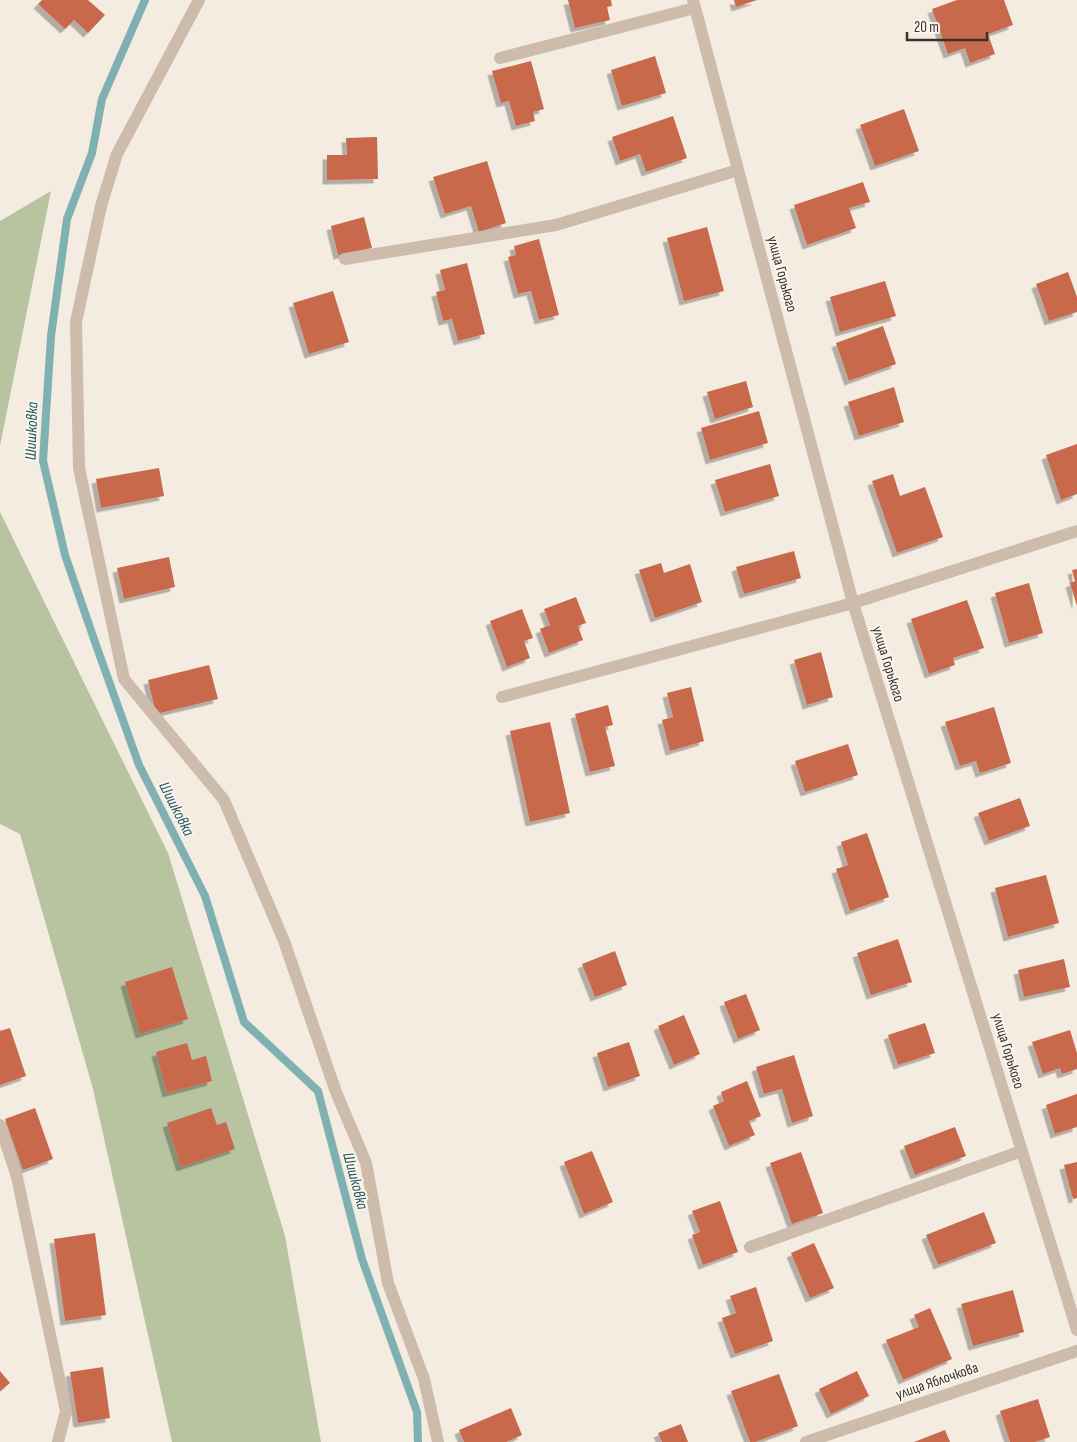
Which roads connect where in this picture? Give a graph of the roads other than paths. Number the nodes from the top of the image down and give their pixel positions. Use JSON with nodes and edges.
{"nodes":[{"id":1,"x":200,"y":0,"type":"edge"},
{"id":2,"x":694,"y":4,"type":"edge"},
{"id":3,"x":500,"y":58,"type":"dead end"},
{"id":4,"x":738,"y":170,"type":"junction"},
{"id":5,"x":345,"y":259,"type":"dead end"},
{"id":6,"x":1077,"y":532,"type":"edge"},
{"id":7,"x":853,"y":603,"type":"junction"},
{"id":8,"x":502,"y":697,"type":"dead end"},
{"id":9,"x":0,"y":1125,"type":"edge"},
{"id":10,"x":1022,"y":1151,"type":"junction"},
{"id":11,"x":750,"y":1247,"type":"dead end"},
{"id":12,"x":1077,"y":1330,"type":"edge"},
{"id":13,"x":1077,"y":1351,"type":"edge"},
{"id":14,"x":58,"y":1442,"type":"edge"},
{"id":15,"x":438,"y":1442,"type":"edge"},
{"id":16,"x":806,"y":1442,"type":"edge"}],
"edges":[{"from":1,"to":15,"type":"street"},
{"from":2,"to":3,"type":"street"},
{"from":2,"to":4,"type":"street","name":"улица Горького"},
{"from":4,"to":5,"type":"street"},
{"from":4,"to":7,"type":"street","name":"улица Горького"},
{"from":6,"to":7,"type":"street"},
{"from":7,"to":8,"type":"street"},
{"from":7,"to":10,"type":"street","name":"улица Горького"},
{"from":9,"to":14,"type":"street"},
{"from":10,"to":11,"type":"street"},
{"from":10,"to":12,"type":"street","name":"улица Горького"},
{"from":13,"to":16,"type":"street","name":"улица Яблочкова"}]}
